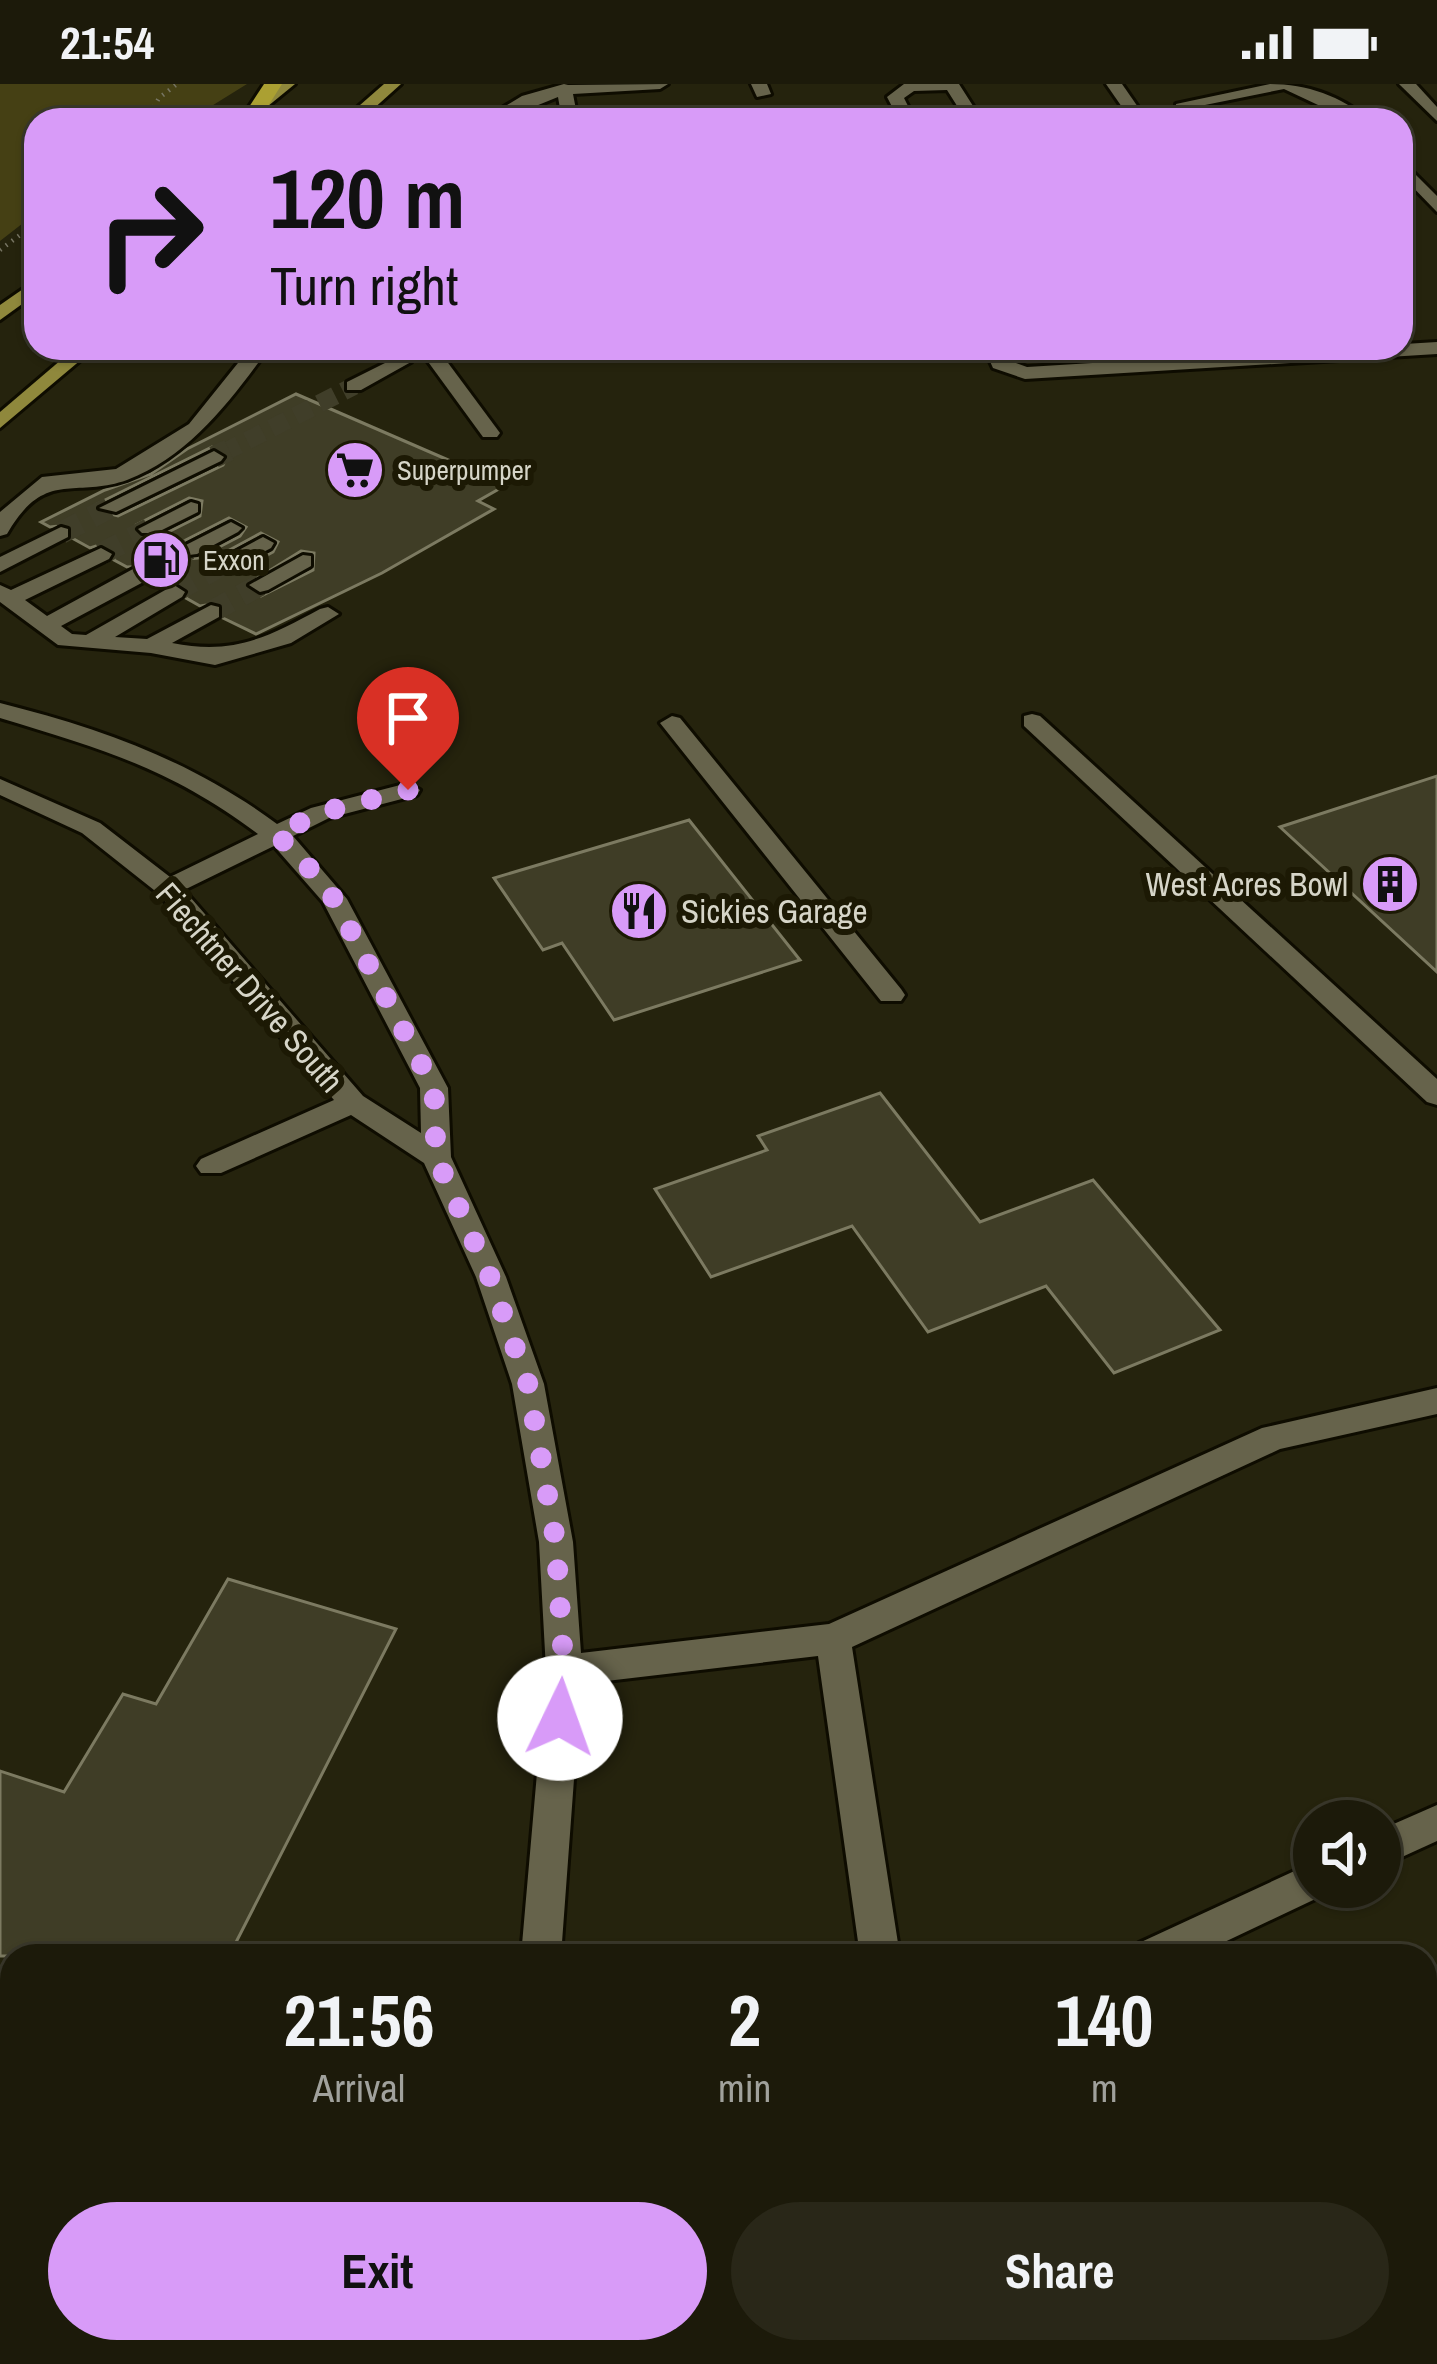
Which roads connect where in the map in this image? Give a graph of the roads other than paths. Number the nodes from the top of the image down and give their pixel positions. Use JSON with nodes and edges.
{"nodes":[{"id":1,"x":273,"y":84,"type":"edge"},
{"id":2,"x":287,"y":84,"type":"edge"},
{"id":3,"x":393,"y":84,"type":"edge"},
{"id":4,"x":660,"y":84,"type":"edge"},
{"id":5,"x":951,"y":84,"type":"edge"},
{"id":6,"x":1284,"y":84,"type":"edge"},
{"id":7,"x":1407,"y":84,"type":"edge"},
{"id":8,"x":564,"y":89,"type":"junction"},
{"id":9,"x":255,"y":108,"type":"edge"},
{"id":10,"x":257,"y":108,"type":"edge"},
{"id":11,"x":365,"y":108,"type":"edge"},
{"id":12,"x":508,"y":108,"type":"edge"},
{"id":13,"x":568,"y":108,"type":"edge"},
{"id":14,"x":901,"y":108,"type":"edge"},
{"id":15,"x":1182,"y":108,"type":"edge"},
{"id":16,"x":1340,"y":108,"type":"edge"},
{"id":17,"x":1437,"y":116,"type":"edge"},
{"id":18,"x":1413,"y":179,"type":"edge"},
{"id":19,"x":1437,"y":207,"type":"edge"},
{"id":20,"x":24,"y":295,"type":"edge"},
{"id":21,"x":0,"y":314,"type":"edge"},
{"id":22,"x":72,"y":360,"type":"edge"},
{"id":23,"x":250,"y":360,"type":"edge"},
{"id":24,"x":398,"y":360,"type":"edge"},
{"id":25,"x":436,"y":360,"type":"edge"},
{"id":26,"x":998,"y":360,"type":"edge"},
{"id":27,"x":1239,"y":360,"type":"edge"},
{"id":28,"x":354,"y":386,"type":"tunnel mouth"},
{"id":29,"x":0,"y":422,"type":"edge"},
{"id":30,"x":490,"y":433,"type":"dead end"},
{"id":31,"x":214,"y":457,"type":"tunnel mouth"},
{"id":32,"x":121,"y":475,"type":"junction"},
{"id":33,"x":147,"y":488,"type":"junction"},
{"id":34,"x":109,"y":508,"type":"tunnel mouth"},
{"id":35,"x":191,"y":508,"type":"dead end"},
{"id":36,"x":231,"y":528,"type":"dead end"},
{"id":37,"x":149,"y":529,"type":"tunnel mouth"},
{"id":38,"x":0,"y":530,"type":"edge"},
{"id":39,"x":61,"y":533,"type":"tunnel mouth"},
{"id":40,"x":263,"y":543,"type":"dead end"},
{"id":41,"x":189,"y":549,"type":"tunnel mouth"},
{"id":42,"x":101,"y":554,"type":"tunnel mouth"},
{"id":43,"x":303,"y":561,"type":"dead end"},
{"id":44,"x":0,"y":566,"type":"edge"},
{"id":45,"x":221,"y":566,"type":"tunnel mouth"},
{"id":46,"x":141,"y":574,"type":"tunnel mouth"},
{"id":47,"x":260,"y":585,"type":"tunnel mouth"},
{"id":48,"x":174,"y":592,"type":"tunnel mouth"},
{"id":49,"x":5,"y":596,"type":"edge"},
{"id":50,"x":212,"y":612,"type":"tunnel mouth"},
{"id":51,"x":328,"y":614,"type":"dead end"},
{"id":52,"x":46,"y":625,"type":"junction"},
{"id":53,"x":89,"y":642,"type":"junction"},
{"id":54,"x":151,"y":646,"type":"junction"},
{"id":55,"x":2,"y":713,"type":"edge"},
{"id":56,"x":1032,"y":721,"type":"dead end"},
{"id":57,"x":672,"y":723,"type":"dead end"},
{"id":58,"x":0,"y":786,"type":"edge"},
{"id":59,"x":408,"y":790,"type":"dead end"},
{"id":60,"x":275,"y":835,"type":"junction"},
{"id":61,"x":168,"y":888,"type":"junction"},
{"id":62,"x":891,"y":995,"type":"dead end"},
{"id":63,"x":1437,"y":1095,"type":"edge"},
{"id":64,"x":353,"y":1103,"type":"junction"},
{"id":65,"x":436,"y":1157,"type":"junction"},
{"id":66,"x":211,"y":1166,"type":"dead end"},
{"id":67,"x":1437,"y":1401,"type":"edge"},
{"id":68,"x":833,"y":1639,"type":"junction"},
{"id":69,"x":564,"y":1670,"type":"junction"},
{"id":70,"x":1437,"y":1822,"type":"edge"},
{"id":71,"x":1401,"y":1839,"type":"edge"},
{"id":72,"x":1293,"y":1890,"type":"edge"},
{"id":73,"x":542,"y":1944,"type":"edge"},
{"id":74,"x":878,"y":1944,"type":"edge"},
{"id":75,"x":1178,"y":1944,"type":"edge"}],
"edges":[{"from":1,"to":9,"type":"highway"},
{"from":2,"to":10,"type":"main road"},
{"from":3,"to":11,"type":"main road"},
{"from":4,"to":8,"type":"street"},
{"from":5,"to":14,"type":"street"},
{"from":6,"to":15,"type":"street"},
{"from":6,"to":16,"type":"street"},
{"from":7,"to":17,"type":"street"},
{"from":8,"to":12,"type":"street"},
{"from":8,"to":13,"type":"street"},
{"from":18,"to":19,"type":"street"},
{"from":20,"to":21,"type":"main road"},
{"from":22,"to":29,"type":"main road"},
{"from":23,"to":32,"type":"street"},
{"from":24,"to":28,"type":"street"},
{"from":25,"to":30,"type":"street"},
{"from":26,"to":27,"type":"street"},
{"from":31,"to":33,"type":"street"},
{"from":32,"to":33,"type":"street"},
{"from":32,"to":38,"type":"street"},
{"from":33,"to":34,"type":"street"},
{"from":35,"to":37,"type":"street"},
{"from":36,"to":41,"type":"street"},
{"from":39,"to":44,"type":"street"},
{"from":40,"to":45,"type":"street"},
{"from":42,"to":49,"type":"street"},
{"from":43,"to":47,"type":"street"},
{"from":46,"to":52,"type":"street"},
{"from":48,"to":53,"type":"street"},
{"from":49,"to":52,"type":"street"},
{"from":50,"to":54,"type":"street"},
{"from":51,"to":54,"type":"street"},
{"from":52,"to":53,"type":"street"},
{"from":53,"to":54,"type":"street"},
{"from":55,"to":60,"type":"street"},
{"from":56,"to":63,"type":"street"},
{"from":57,"to":62,"type":"street"},
{"from":58,"to":61,"type":"street","name":"Fiechtner Drive South"},
{"from":59,"to":60,"type":"street"},
{"from":60,"to":61,"type":"street"},
{"from":60,"to":65,"type":"street"},
{"from":61,"to":64,"type":"street","name":"Fiechtner Drive South"},
{"from":64,"to":65,"type":"street","name":"Fiechtner Drive South"},
{"from":64,"to":66,"type":"street"},
{"from":65,"to":69,"type":"street"},
{"from":67,"to":68,"type":"street"},
{"from":68,"to":69,"type":"street"},
{"from":68,"to":74,"type":"street"},
{"from":69,"to":73,"type":"street"},
{"from":70,"to":71,"type":"street"},
{"from":72,"to":75,"type":"street"}]}
